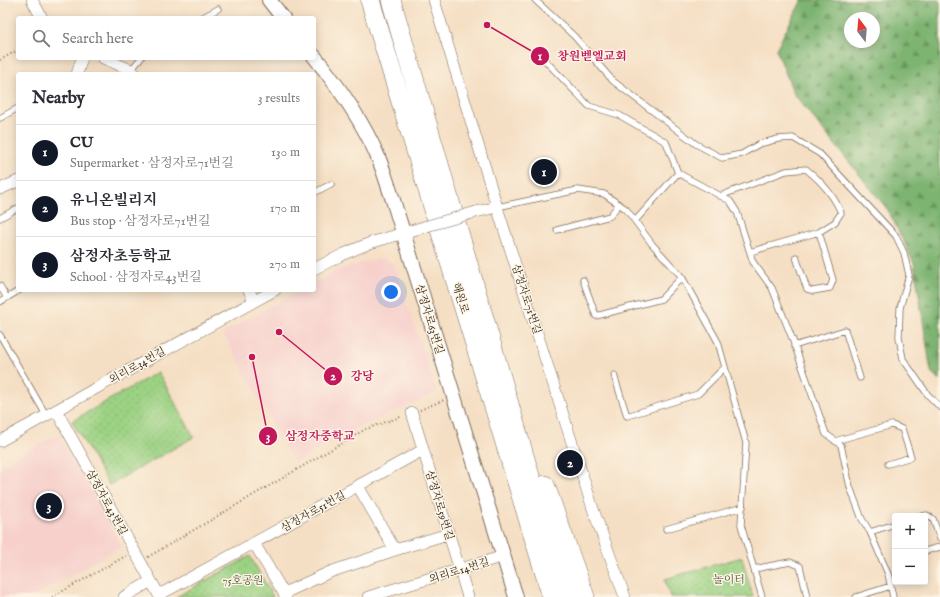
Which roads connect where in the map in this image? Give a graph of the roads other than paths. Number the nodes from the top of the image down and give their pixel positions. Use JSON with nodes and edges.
{"nodes":[{"id":1,"x":32,"y":0,"type":"edge"},
{"id":2,"x":269,"y":0,"type":"edge"},
{"id":3,"x":370,"y":0,"type":"edge"},
{"id":4,"x":391,"y":0,"type":"edge"},
{"id":5,"x":434,"y":0,"type":"edge"},
{"id":6,"x":535,"y":0,"type":"edge"},
{"id":7,"x":218,"y":9,"type":"dead end"},
{"id":8,"x":41,"y":16,"type":"edge"},
{"id":9,"x":205,"y":16,"type":"edge"},
{"id":10,"x":281,"y":16,"type":"edge"},
{"id":11,"x":538,"y":53,"type":"dead end"},
{"id":12,"x":316,"y":58,"type":"edge"},
{"id":13,"x":81,"y":60,"type":"edge"},
{"id":14,"x":108,"y":60,"type":"edge"},
{"id":15,"x":139,"y":60,"type":"edge"},
{"id":16,"x":78,"y":72,"type":"edge"},
{"id":17,"x":133,"y":72,"type":"edge"},
{"id":18,"x":16,"y":109,"type":"edge"},
{"id":19,"x":0,"y":118,"type":"edge"},
{"id":20,"x":678,"y":173,"type":"junction"},
{"id":21,"x":16,"y":182,"type":"edge"},
{"id":22,"x":331,"y":184,"type":"dead end"},
{"id":23,"x":0,"y":189,"type":"edge"},
{"id":24,"x":316,"y":192,"type":"edge"},
{"id":25,"x":720,"y":196,"type":"junction"},
{"id":26,"x":619,"y":204,"type":"junction"},
{"id":27,"x":497,"y":207,"type":"junction"},
{"id":28,"x":16,"y":209,"type":"edge"},
{"id":29,"x":0,"y":218,"type":"edge"},
{"id":30,"x":635,"y":221,"type":"junction"},
{"id":31,"x":557,"y":230,"type":"dead end"},
{"id":32,"x":818,"y":232,"type":"junction"},
{"id":33,"x":403,"y":233,"type":"junction"},
{"id":34,"x":750,"y":252,"type":"junction"},
{"id":35,"x":796,"y":257,"type":"dead end"},
{"id":36,"x":316,"y":268,"type":"edge"},
{"id":37,"x":682,"y":277,"type":"junction"},
{"id":38,"x":583,"y":280,"type":"dead end"},
{"id":39,"x":0,"y":286,"type":"edge"},
{"id":40,"x":17,"y":292,"type":"edge"},
{"id":41,"x":250,"y":292,"type":"edge"},
{"id":42,"x":271,"y":292,"type":"edge"},
{"id":43,"x":7,"y":298,"type":"junction"},
{"id":44,"x":254,"y":301,"type":"junction"},
{"id":45,"x":0,"y":302,"type":"edge"},
{"id":46,"x":0,"y":335,"type":"edge"},
{"id":47,"x":794,"y":346,"type":"junction"},
{"id":48,"x":725,"y":367,"type":"junction"},
{"id":49,"x":614,"y":375,"type":"dead end"},
{"id":50,"x":860,"y":378,"type":"dead end"},
{"id":51,"x":940,"y":406,"type":"edge"},
{"id":52,"x":56,"y":410,"type":"junction"},
{"id":53,"x":412,"y":413,"type":"dead end"},
{"id":54,"x":46,"y":415,"type":"junction"},
{"id":55,"x":515,"y":424,"type":"junction"},
{"id":56,"x":0,"y":440,"type":"edge"},
{"id":57,"x":835,"y":441,"type":"junction"},
{"id":58,"x":423,"y":450,"type":"junction"},
{"id":59,"x":888,"y":464,"type":"dead end"},
{"id":60,"x":358,"y":486,"type":"junction"},
{"id":61,"x":743,"y":507,"type":"junction"},
{"id":62,"x":928,"y":516,"type":"edge"},
{"id":63,"x":892,"y":525,"type":"edge"},
{"id":64,"x":666,"y":529,"type":"dead end"},
{"id":65,"x":870,"y":532,"type":"junction"},
{"id":66,"x":448,"y":534,"type":"junction"},
{"id":67,"x":940,"y":539,"type":"edge"},
{"id":68,"x":254,"y":543,"type":"junction"},
{"id":69,"x":940,"y":547,"type":"edge"},
{"id":70,"x":395,"y":550,"type":"junction"},
{"id":71,"x":928,"y":550,"type":"edge"},
{"id":72,"x":504,"y":556,"type":"junction"},
{"id":73,"x":754,"y":569,"type":"junction"},
{"id":74,"x":459,"y":570,"type":"junction"},
{"id":75,"x":151,"y":581,"type":"junction"},
{"id":76,"x":891,"y":586,"type":"junction"},
{"id":77,"x":285,"y":595,"type":"edge"},
{"id":78,"x":159,"y":596,"type":"edge"},
{"id":79,"x":124,"y":597,"type":"edge"},
{"id":80,"x":368,"y":597,"type":"edge"},
{"id":81,"x":468,"y":597,"type":"edge"},
{"id":82,"x":516,"y":597,"type":"edge"},
{"id":83,"x":552,"y":597,"type":"edge"},
{"id":84,"x":567,"y":597,"type":"edge"},
{"id":85,"x":585,"y":597,"type":"edge"},
{"id":86,"x":625,"y":597,"type":"edge"},
{"id":87,"x":762,"y":597,"type":"edge"},
{"id":88,"x":807,"y":597,"type":"edge"},
{"id":89,"x":856,"y":597,"type":"edge"},
{"id":90,"x":893,"y":597,"type":"edge"}],
"edges":[{"from":1,"to":8,"type":"street"},
{"from":2,"to":10,"type":"street"},
{"from":3,"to":83,"type":"highway","name":"해원로"},
{"from":4,"to":55,"type":"highway","name":"해원로"},
{"from":5,"to":27,"type":"street","name":"삼정자로71번길"},
{"from":6,"to":51,"type":"lane"},
{"from":7,"to":9,"type":"lane"},
{"from":11,"to":20,"type":"lane"},
{"from":12,"to":33,"type":"street","name":"삼정자로63번길"},
{"from":13,"to":16,"type":"street"},
{"from":14,"to":17,"type":"street"},
{"from":15,"to":17,"type":"lane"},
{"from":18,"to":19,"type":"lane"},
{"from":20,"to":25,"type":"lane"},
{"from":20,"to":30,"type":"lane"},
{"from":21,"to":23,"type":"street"},
{"from":22,"to":24,"type":"lane"},
{"from":25,"to":32,"type":"lane"},
{"from":25,"to":34,"type":"lane"},
{"from":26,"to":27,"type":"lane"},
{"from":26,"to":30,"type":"lane"},
{"from":26,"to":31,"type":"lane"},
{"from":27,"to":33,"type":"street","bridge":true},
{"from":27,"to":86,"type":"street","name":"삼정자로71번길"},
{"from":28,"to":29,"type":"lane"},
{"from":30,"to":37,"type":"lane"},
{"from":32,"to":34,"type":"lane"},
{"from":32,"to":35,"type":"lane"},
{"from":33,"to":36,"type":"street"},
{"from":33,"to":72,"type":"street","name":"삼정자로63번길"},
{"from":34,"to":47,"type":"lane"},
{"from":37,"to":38,"type":"lane"},
{"from":37,"to":48,"type":"lane"},
{"from":39,"to":43,"type":"lane"},
{"from":40,"to":43,"type":"lane"},
{"from":41,"to":44,"type":"street"},
{"from":42,"to":44,"type":"street","name":"외리로34번길"},
{"from":43,"to":45,"type":"lane"},
{"from":44,"to":52,"type":"street","name":"외리로34번길"},
{"from":46,"to":54,"type":"lane"},
{"from":47,"to":50,"type":"lane"},
{"from":47,"to":57,"type":"lane"},
{"from":48,"to":49,"type":"lane"},
{"from":48,"to":61,"type":"lane"},
{"from":52,"to":54,"type":"street","name":"외리로34번길"},
{"from":52,"to":75,"type":"street","name":"삼정자로43번길"},
{"from":53,"to":58,"type":"street","name":"삼정자로59번길"},
{"from":54,"to":56,"type":"street","name":"외리로34번길"},
{"from":55,"to":84,"type":"highway","name":"해원로"},
{"from":55,"to":85,"type":"highway"},
{"from":57,"to":59,"type":"lane"},
{"from":57,"to":65,"type":"lane"},
{"from":58,"to":60,"type":"street","name":"삼정자로51번길"},
{"from":58,"to":66,"type":"street","name":"삼정자로59번길"},
{"from":60,"to":68,"type":"street","name":"삼정자로51번길"},
{"from":60,"to":70,"type":"street"},
{"from":61,"to":64,"type":"lane"},
{"from":61,"to":73,"type":"lane"},
{"from":62,"to":67,"type":"lane"},
{"from":63,"to":65,"type":"lane"},
{"from":65,"to":76,"type":"lane"},
{"from":66,"to":70,"type":"street"},
{"from":66,"to":74,"type":"street","name":"삼정자로59번길"},
{"from":68,"to":77,"type":"street"},
{"from":68,"to":78,"type":"street","name":"삼정자로43번길"},
{"from":69,"to":71,"type":"lane"},
{"from":70,"to":77,"type":"street"},
{"from":72,"to":74,"type":"street","name":"외리로14번길"},
{"from":72,"to":82,"type":"street","name":"삼정자로63번길"},
{"from":73,"to":87,"type":"lane"},
{"from":73,"to":88,"type":"lane"},
{"from":74,"to":80,"type":"street","name":"외리로14번길"},
{"from":74,"to":81,"type":"street","name":"삼정자로59번길"},
{"from":75,"to":78,"type":"street","name":"삼정자로43번길"},
{"from":75,"to":79,"type":"street"},
{"from":76,"to":89,"type":"lane"},
{"from":76,"to":90,"type":"lane"}]}
